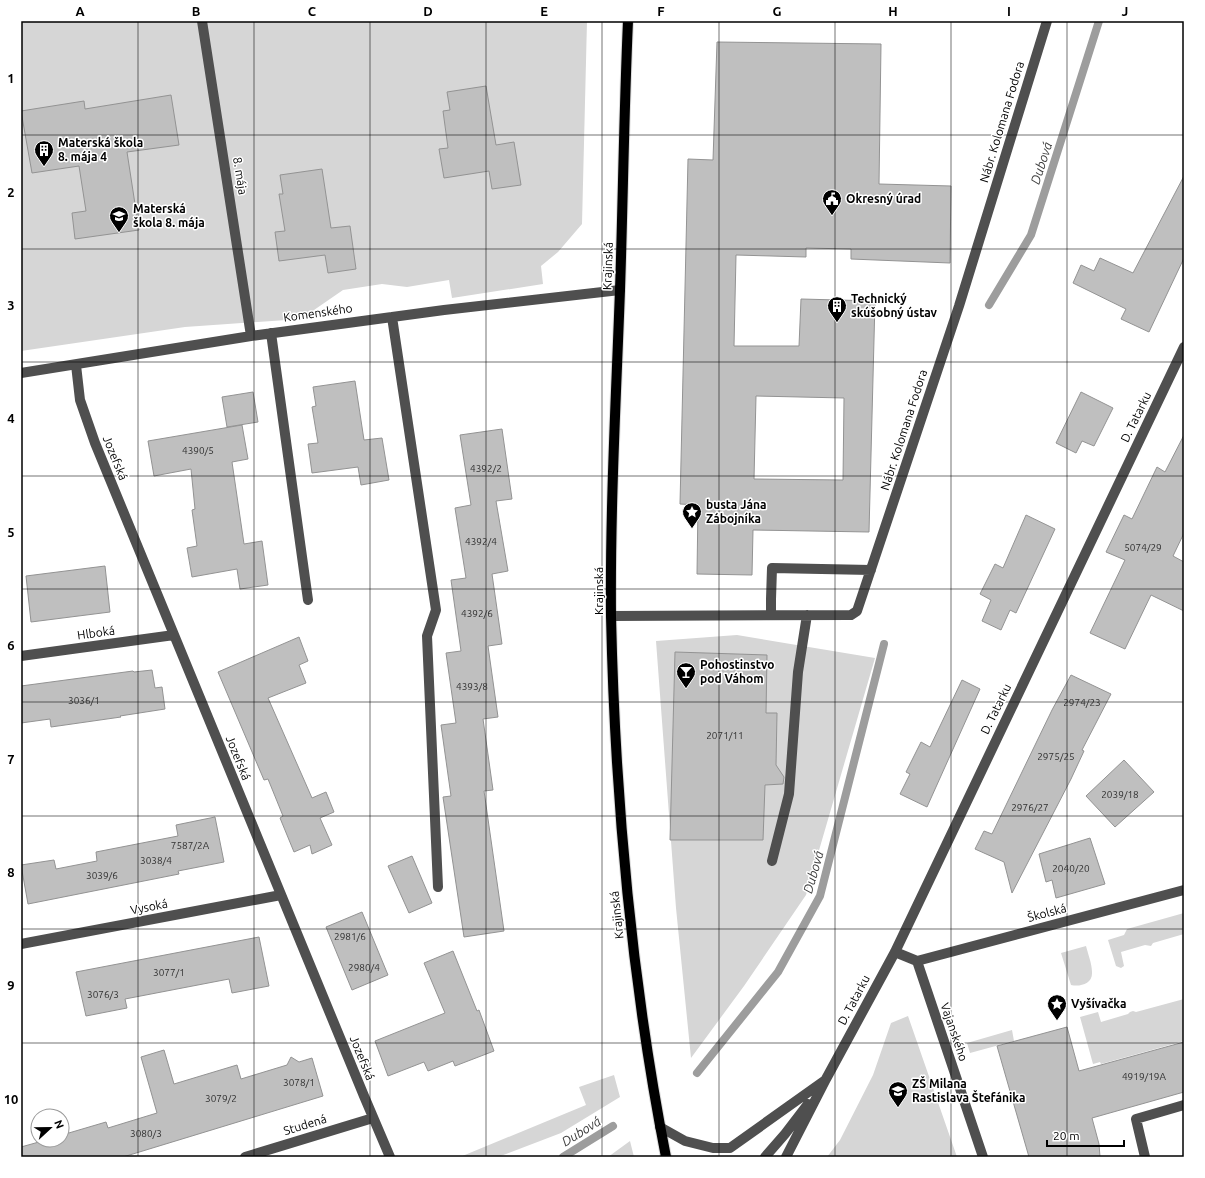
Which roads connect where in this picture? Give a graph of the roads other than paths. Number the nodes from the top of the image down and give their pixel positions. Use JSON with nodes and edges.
{"nodes":[{"id":1,"x":202,"y":21,"type":"edge"},
{"id":2,"x":628,"y":21,"type":"edge"},
{"id":3,"x":1047,"y":21,"type":"edge"},
{"id":4,"x":620,"y":290,"type":"junction"},
{"id":5,"x":392,"y":317,"type":"junction"},
{"id":6,"x":271,"y":333,"type":"junction"},
{"id":7,"x":251,"y":336,"type":"junction"},
{"id":8,"x":1184,"y":347,"type":"edge"},
{"id":9,"x":76,"y":365,"type":"junction"},
{"id":10,"x":21,"y":373,"type":"edge"},
{"id":11,"x":871,"y":570,"type":"junction"},
{"id":12,"x":308,"y":600,"type":"dead end"},
{"id":13,"x":772,"y":615,"type":"junction"},
{"id":14,"x":807,"y":615,"type":"junction"},
{"id":15,"x":611,"y":616,"type":"junction"},
{"id":16,"x":174,"y":635,"type":"junction"},
{"id":17,"x":21,"y":656,"type":"edge"},
{"id":18,"x":772,"y":861,"type":"dead end"},
{"id":19,"x":438,"y":887,"type":"dead end"},
{"id":20,"x":1184,"y":890,"type":"edge"},
{"id":21,"x":281,"y":895,"type":"junction"},
{"id":22,"x":21,"y":944,"type":"edge"},
{"id":23,"x":895,"y":952,"type":"junction"},
{"id":24,"x":917,"y":962,"type":"junction"},
{"id":25,"x":826,"y":1080,"type":"junction"},
{"id":26,"x":1184,"y":1104,"type":"edge"},
{"id":27,"x":373,"y":1118,"type":"junction"},
{"id":28,"x":660,"y":1127,"type":"junction"},
{"id":29,"x":245,"y":1157,"type":"edge"},
{"id":30,"x":390,"y":1157,"type":"edge"},
{"id":31,"x":666,"y":1157,"type":"edge"},
{"id":32,"x":764,"y":1157,"type":"edge"},
{"id":33,"x":786,"y":1157,"type":"edge"},
{"id":34,"x":983,"y":1157,"type":"edge"},
{"id":35,"x":1145,"y":1157,"type":"edge"}],
"edges":[{"from":1,"to":7,"type":"street","name":"8. mája"},
{"from":2,"to":4,"type":"main road","name":"Krajinská"},
{"from":3,"to":11,"type":"street","name":"Nábr. Kolomana Fodora"},
{"from":4,"to":5,"type":"street","name":"Komenského"},
{"from":4,"to":15,"type":"main road","name":"Krajinská"},
{"from":5,"to":6,"type":"street","name":"Komenského"},
{"from":5,"to":19,"type":"street"},
{"from":6,"to":7,"type":"street","name":"Komenského"},
{"from":6,"to":12,"type":"street"},
{"from":7,"to":9,"type":"street","name":"Komenského"},
{"from":8,"to":23,"type":"street","name":"D. Tatarku"},
{"from":9,"to":10,"type":"street","name":"Komenského"},
{"from":9,"to":16,"type":"street","name":"Jozefská"},
{"from":11,"to":13,"type":"street"},
{"from":11,"to":14,"type":"street","name":"Nábr. Kolomana Fodora"},
{"from":13,"to":14,"type":"street","name":"Nábr. Kolomana Fodora"},
{"from":13,"to":15,"type":"street","name":"Nábr. Kolomana Fodora"},
{"from":14,"to":18,"type":"street"},
{"from":15,"to":28,"type":"main road","name":"Krajinská"},
{"from":16,"to":17,"type":"street","name":"Hlboká"},
{"from":16,"to":21,"type":"street","name":"Jozefská"},
{"from":20,"to":24,"type":"street","name":"Školská"},
{"from":21,"to":22,"type":"street","name":"Vysoká"},
{"from":21,"to":27,"type":"street","name":"Jozefská"},
{"from":23,"to":24,"type":"street"},
{"from":23,"to":25,"type":"street","name":"D. Tatarku"},
{"from":24,"to":34,"type":"street","name":"Vajanského"},
{"from":25,"to":28,"type":"street"},
{"from":25,"to":32,"type":"street","name":"D. Tatarku"},
{"from":25,"to":33,"type":"street","name":"D. Tatarku"},
{"from":26,"to":35,"type":"street"},
{"from":27,"to":29,"type":"street","name":"Studená"},
{"from":27,"to":30,"type":"street","name":"Jozefská"},
{"from":28,"to":31,"type":"main road","name":"Krajinská"}]}
